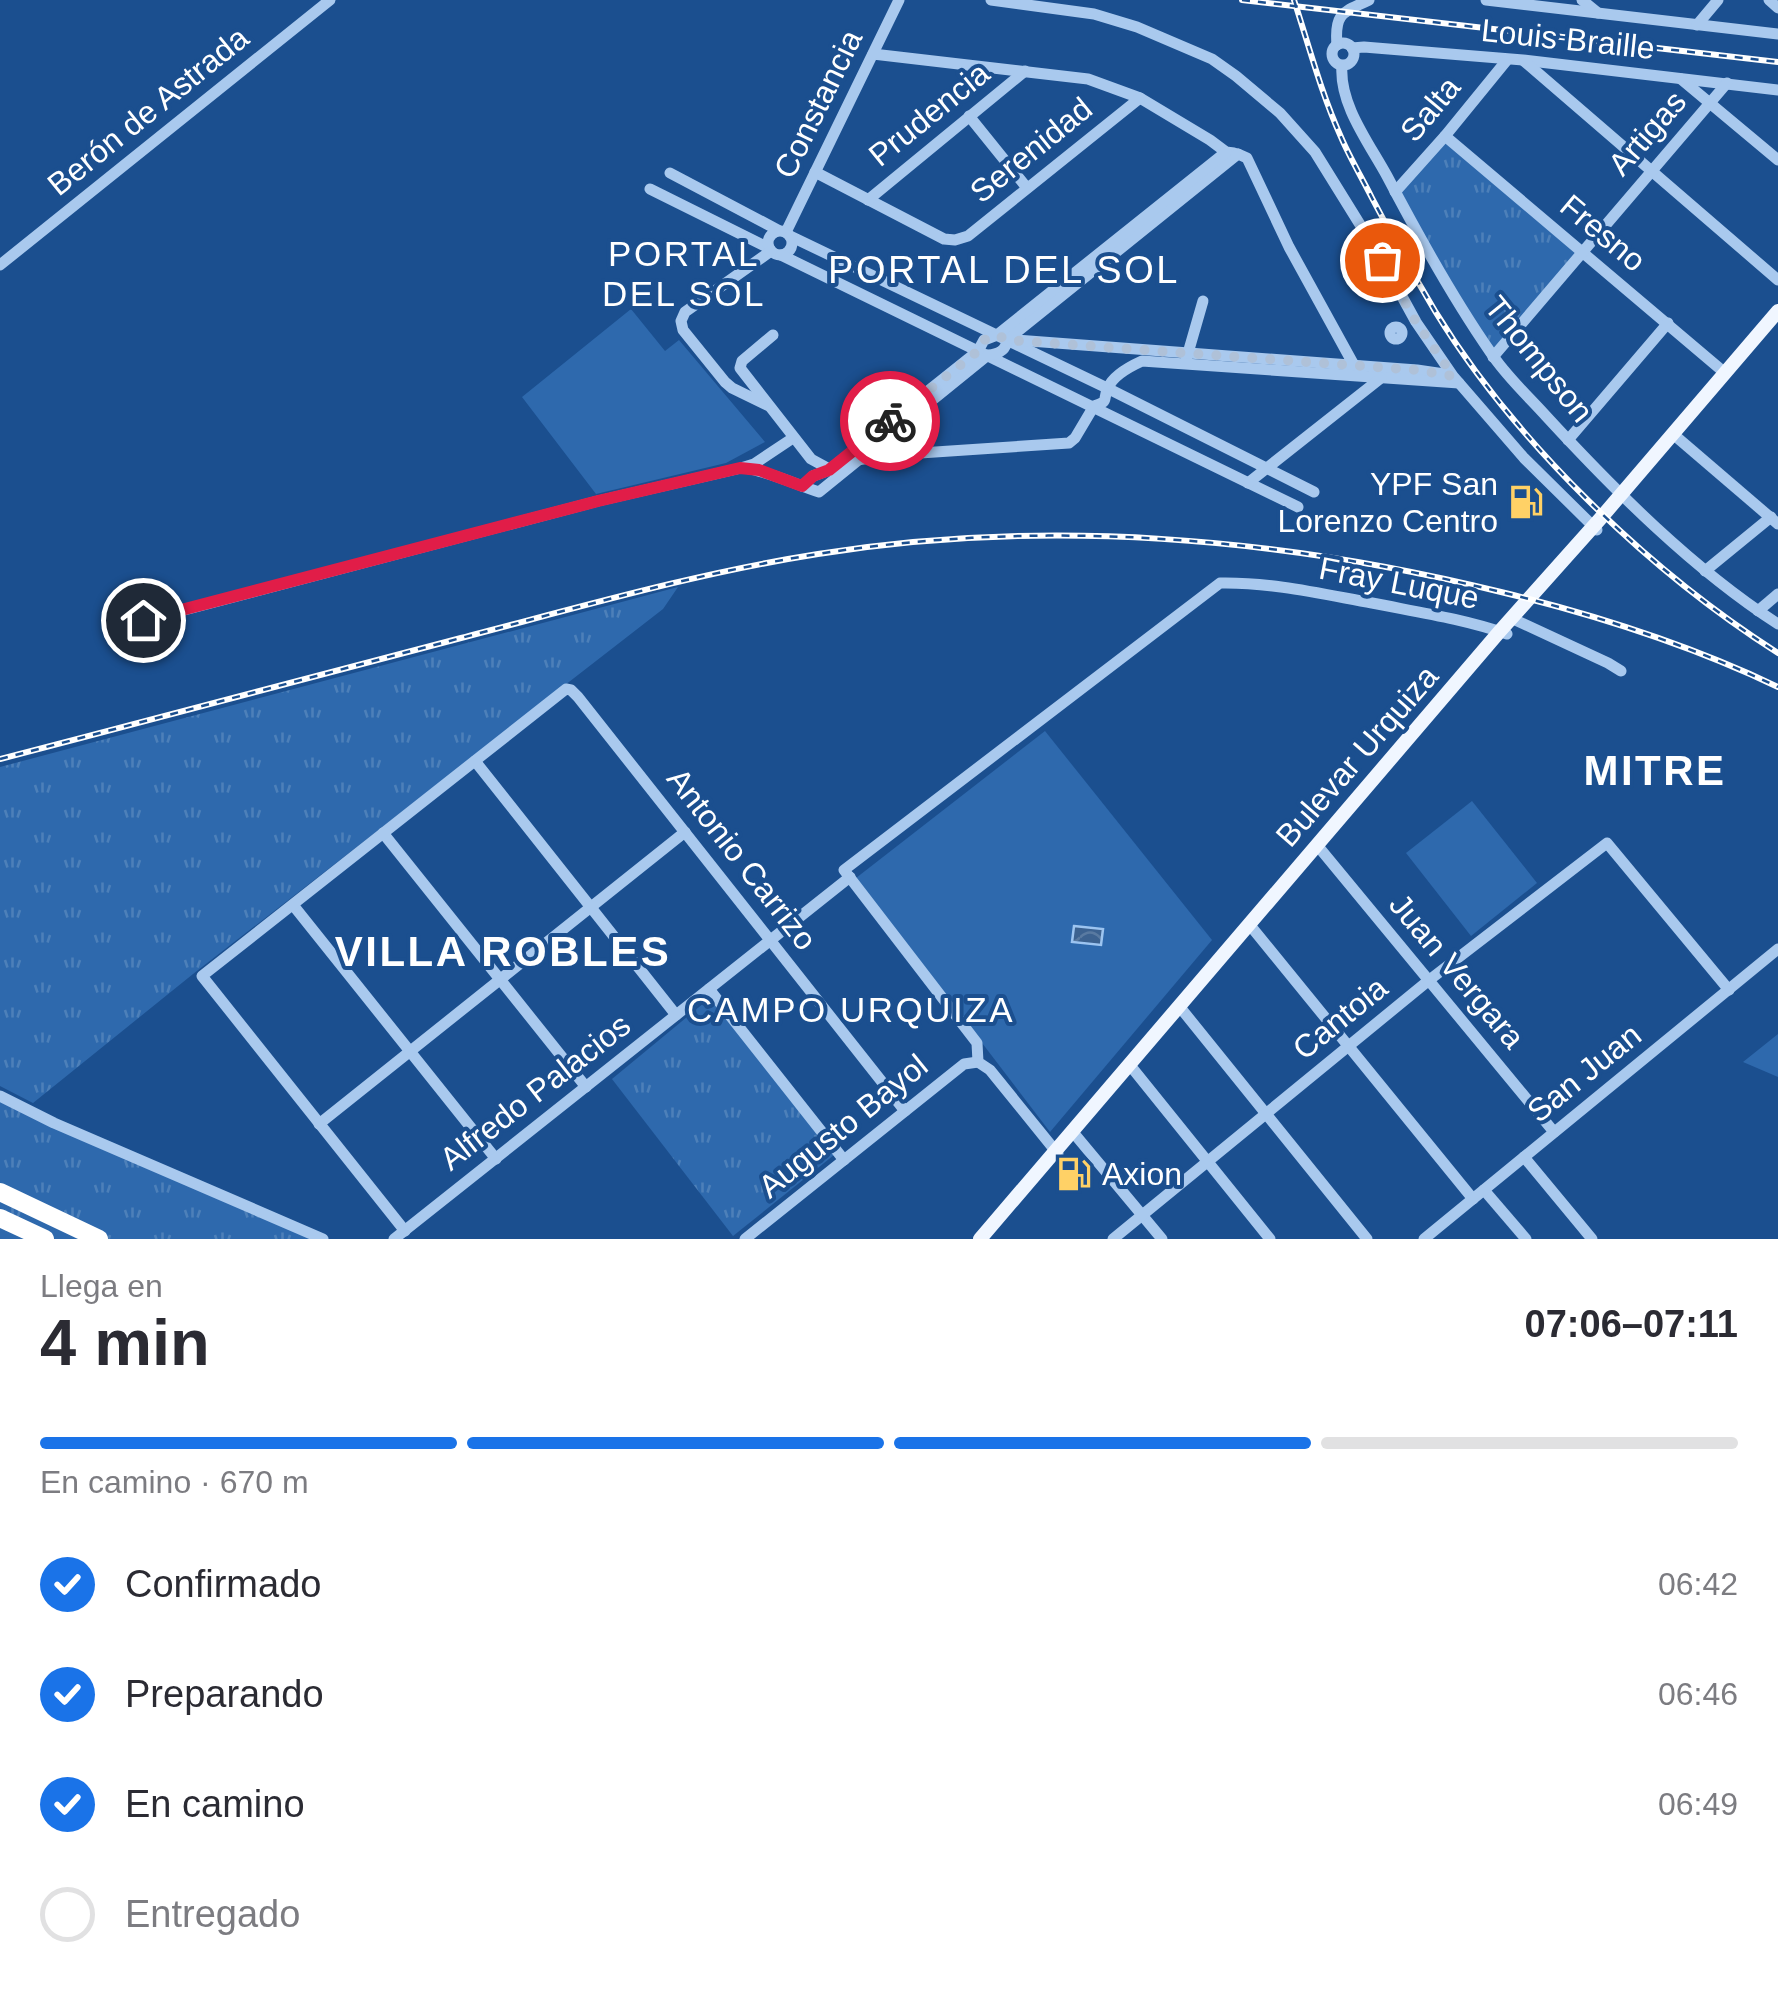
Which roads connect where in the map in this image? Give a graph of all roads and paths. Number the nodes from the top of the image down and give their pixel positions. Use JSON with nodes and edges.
{"nodes":[{"id":1,"x":330,"y":0,"type":"edge"},
{"id":2,"x":899,"y":0,"type":"edge"},
{"id":3,"x":991,"y":0,"type":"edge"},
{"id":4,"x":1369,"y":0,"type":"edge"},
{"id":5,"x":1486,"y":0,"type":"edge"},
{"id":6,"x":1582,"y":0,"type":"edge"},
{"id":7,"x":1718,"y":0,"type":"edge"},
{"id":8,"x":1769,"y":0,"type":"edge"},
{"id":9,"x":1562,"y":5,"type":"edge"},
{"id":10,"x":1778,"y":8,"type":"edge"},
{"id":11,"x":1598,"y":13,"type":"junction"},
{"id":12,"x":1697,"y":25,"type":"junction"},
{"id":13,"x":1778,"y":34,"type":"edge"},
{"id":14,"x":1337,"y":44,"type":"junction"},
{"id":15,"x":1352,"y":48,"type":"junction"},
{"id":16,"x":872,"y":54,"type":"junction"},
{"id":17,"x":1506,"y":60,"type":"junction"},
{"id":18,"x":1523,"y":60,"type":"junction"},
{"id":19,"x":1342,"y":66,"type":"junction"},
{"id":20,"x":1025,"y":71,"type":"junction"},
{"id":21,"x":1680,"y":78,"type":"junction"},
{"id":22,"x":1726,"y":83,"type":"junction"},
{"id":23,"x":1778,"y":90,"type":"edge"},
{"id":24,"x":1140,"y":98,"type":"junction"},
{"id":25,"x":1710,"y":104,"type":"junction"},
{"id":26,"x":970,"y":116,"type":"junction"},
{"id":27,"x":1444,"y":136,"type":"junction"},
{"id":28,"x":1232,"y":153,"type":"junction"},
{"id":29,"x":1778,"y":160,"type":"edge"},
{"id":30,"x":1651,"y":170,"type":"junction"},
{"id":31,"x":815,"y":172,"type":"junction"},
{"id":32,"x":670,"y":173,"type":"dead end"},
{"id":33,"x":1026,"y":188,"type":"junction"},
{"id":34,"x":650,"y":189,"type":"dead end"},
{"id":35,"x":1395,"y":192,"type":"junction"},
{"id":36,"x":868,"y":200,"type":"junction"},
{"id":37,"x":785,"y":233,"type":"junction"},
{"id":38,"x":1582,"y":251,"type":"junction"},
{"id":39,"x":774,"y":252,"type":"junction"},
{"id":40,"x":0,"y":265,"type":"edge"},
{"id":41,"x":1778,"y":280,"type":"edge"},
{"id":42,"x":1203,"y":301,"type":"dead end"},
{"id":43,"x":1778,"y":315,"type":"edge"},
{"id":44,"x":1416,"y":322,"type":"junction"},
{"id":45,"x":1668,"y":323,"type":"junction"},
{"id":46,"x":1401,"y":331,"type":"dead end"},
{"id":47,"x":773,"y":335,"type":"dead end"},
{"id":48,"x":1002,"y":338,"type":"junction"},
{"id":49,"x":983,"y":353,"type":"junction"},
{"id":50,"x":1493,"y":357,"type":"junction"},
{"id":51,"x":1186,"y":358,"type":"junction"},
{"id":52,"x":1356,"y":370,"type":"junction"},
{"id":53,"x":1725,"y":373,"type":"junction"},
{"id":54,"x":1381,"y":378,"type":"junction"},
{"id":55,"x":1456,"y":379,"type":"junction"},
{"id":56,"x":1108,"y":388,"type":"junction"},
{"id":57,"x":767,"y":405,"type":"junction"},
{"id":58,"x":1094,"y":406,"type":"junction"},
{"id":59,"x":1675,"y":435,"type":"junction"},
{"id":60,"x":794,"y":438,"type":"junction"},
{"id":61,"x":1568,"y":440,"type":"junction"},
{"id":62,"x":857,"y":460,"type":"junction"},
{"id":63,"x":740,"y":468,"type":"junction"},
{"id":64,"x":1267,"y":469,"type":"junction"},
{"id":65,"x":836,"y":471,"type":"junction"},
{"id":66,"x":1248,"y":483,"type":"junction"},
{"id":67,"x":1314,"y":492,"type":"dead end"},
{"id":68,"x":1624,"y":495,"type":"junction"},
{"id":69,"x":1298,"y":507,"type":"dead end"},
{"id":70,"x":1774,"y":520,"type":"edge"},
{"id":71,"x":1595,"y":529,"type":"junction"},
{"id":72,"x":1705,"y":570,"type":"junction"},
{"id":73,"x":1220,"y":582,"type":"joint"},
{"id":74,"x":1778,"y":594,"type":"edge"},
{"id":75,"x":1758,"y":611,"type":"junction"},
{"id":76,"x":1515,"y":620,"type":"junction"},
{"id":77,"x":1778,"y":624,"type":"edge"},
{"id":78,"x":108,"y":630,"type":"dead end"},
{"id":79,"x":1504,"y":633,"type":"junction"},
{"id":80,"x":1621,"y":672,"type":"dead end"},
{"id":81,"x":474,"y":761,"type":"junction"},
{"id":82,"x":685,"y":832,"type":"junction"},
{"id":83,"x":383,"y":833,"type":"junction"},
{"id":84,"x":1319,"y":848,"type":"junction"},
{"id":85,"x":847,"y":873,"type":"junction"},
{"id":86,"x":293,"y":905,"type":"junction"},
{"id":87,"x":591,"y":907,"type":"junction"},
{"id":88,"x":1251,"y":926,"type":"junction"},
{"id":89,"x":771,"y":940,"type":"junction"},
{"id":90,"x":1778,"y":949,"type":"edge"},
{"id":91,"x":500,"y":979,"type":"junction"},
{"id":92,"x":1428,"y":981,"type":"junction"},
{"id":93,"x":709,"y":989,"type":"junction"},
{"id":94,"x":1729,"y":990,"type":"junction"},
{"id":95,"x":1181,"y":1008,"type":"junction"},
{"id":96,"x":676,"y":1015,"type":"junction"},
{"id":97,"x":1348,"y":1046,"type":"junction"},
{"id":98,"x":410,"y":1052,"type":"junction"},
{"id":99,"x":978,"y":1062,"type":"junction"},
{"id":100,"x":1131,"y":1067,"type":"junction"},
{"id":101,"x":586,"y":1086,"type":"junction"},
{"id":102,"x":0,"y":1096,"type":"edge"},
{"id":103,"x":906,"y":1111,"type":"junction"},
{"id":104,"x":1266,"y":1114,"type":"junction"},
{"id":105,"x":320,"y":1124,"type":"junction"},
{"id":106,"x":1554,"y":1132,"type":"junction"},
{"id":107,"x":1074,"y":1133,"type":"junction"},
{"id":108,"x":1057,"y":1153,"type":"junction"},
{"id":109,"x":1524,"y":1157,"type":"junction"},
{"id":110,"x":496,"y":1159,"type":"junction"},
{"id":111,"x":844,"y":1160,"type":"junction"},
{"id":112,"x":1207,"y":1162,"type":"junction"},
{"id":113,"x":1484,"y":1190,"type":"junction"},
{"id":114,"x":0,"y":1192,"type":"edge"},
{"id":115,"x":1473,"y":1199,"type":"junction"},
{"id":116,"x":1142,"y":1215,"type":"junction"},
{"id":117,"x":0,"y":1218,"type":"edge"},
{"id":118,"x":400,"y":1235,"type":"edge"},
{"id":119,"x":986,"y":1237,"type":"edge"},
{"id":120,"x":45,"y":1239,"type":"edge"},
{"id":121,"x":99,"y":1239,"type":"edge"},
{"id":122,"x":323,"y":1239,"type":"edge"},
{"id":123,"x":745,"y":1239,"type":"edge"},
{"id":124,"x":1112,"y":1239,"type":"edge"},
{"id":125,"x":1162,"y":1239,"type":"edge"},
{"id":126,"x":1270,"y":1239,"type":"edge"},
{"id":127,"x":1367,"y":1239,"type":"edge"},
{"id":128,"x":1424,"y":1239,"type":"edge"},
{"id":129,"x":1526,"y":1239,"type":"edge"},
{"id":130,"x":1592,"y":1239,"type":"edge"}],
"edges":[{"from":1,"to":40,"type":"street","name":"Berón de Astrada"},
{"from":2,"to":16,"type":"street","name":"Constancia"},
{"from":3,"to":44,"type":"street"},
{"from":4,"to":14,"type":"street"},
{"from":5,"to":9,"type":"street"},
{"from":6,"to":11,"type":"street"},
{"from":7,"to":12,"type":"street"},
{"from":8,"to":10,"type":"street"},
{"from":9,"to":11,"type":"street"},
{"from":11,"to":12,"type":"street"},
{"from":12,"to":13,"type":"street"},
{"from":14,"to":15,"type":"street"},
{"from":14,"to":19,"type":"street"},
{"from":15,"to":17,"type":"street","name":"Louis Braille"},
{"from":15,"to":19,"type":"street"},
{"from":16,"to":20,"type":"street"},
{"from":16,"to":31,"type":"street","name":"Constancia"},
{"from":17,"to":18,"type":"street","name":"Louis Braille"},
{"from":17,"to":27,"type":"street","name":"Salta"},
{"from":18,"to":21,"type":"street","name":"Louis Braille"},
{"from":18,"to":30,"type":"street"},
{"from":19,"to":35,"type":"street","name":"Thompson"},
{"from":20,"to":24,"type":"street"},
{"from":20,"to":26,"type":"street","name":"Prudencia"},
{"from":21,"to":22,"type":"street","name":"Louis Braille"},
{"from":21,"to":25,"type":"street"},
{"from":22,"to":23,"type":"street","name":"Louis Braille"},
{"from":22,"to":25,"type":"street","name":"Artigas"},
{"from":24,"to":28,"type":"street"},
{"from":24,"to":33,"type":"street","name":"Serenidad"},
{"from":25,"to":29,"type":"street"},
{"from":25,"to":30,"type":"street","name":"Artigas"},
{"from":26,"to":33,"type":"street"},
{"from":26,"to":36,"type":"street","name":"Prudencia"},
{"from":27,"to":35,"type":"street","name":"Salta"},
{"from":27,"to":38,"type":"street","name":"Fresno"},
{"from":28,"to":48,"type":"street"},
{"from":28,"to":52,"type":"street"},
{"from":30,"to":38,"type":"street","name":"Artigas"},
{"from":30,"to":41,"type":"street"},
{"from":31,"to":36,"type":"street"},
{"from":31,"to":37,"type":"street","name":"Constancia"},
{"from":32,"to":37,"type":"street"},
{"from":33,"to":36,"type":"street","name":"Serenidad"},
{"from":34,"to":39,"type":"street"},
{"from":35,"to":50,"type":"street","name":"Thompson"},
{"from":37,"to":39,"type":"street"},
{"from":37,"to":39,"type":"street"},
{"from":37,"to":48,"type":"street"},
{"from":38,"to":45,"type":"street","name":"Fresno"},
{"from":38,"to":50,"type":"street","name":"Artigas"},
{"from":39,"to":49,"type":"street"},
{"from":39,"to":57,"type":"street"},
{"from":42,"to":51,"type":"street"},
{"from":43,"to":53,"type":"main road","name":"Bulevar Urquiza"},
{"from":43,"to":59,"type":"main road","name":"Bulevar Urquiza"},
{"from":44,"to":46,"type":"street"},
{"from":44,"to":55,"type":"street"},
{"from":45,"to":53,"type":"street","name":"Fresno"},
{"from":45,"to":61,"type":"street"},
{"from":47,"to":57,"type":"street"},
{"from":48,"to":49,"type":"street"},
{"from":48,"to":51,"type":"street"},
{"from":48,"to":56,"type":"street"},
{"from":49,"to":58,"type":"street"},
{"from":49,"to":62,"type":"street"},
{"from":49,"to":65,"type":"street"},
{"from":50,"to":61,"type":"street","name":"Thompson"},
{"from":51,"to":52,"type":"street"},
{"from":51,"to":56,"type":"street"},
{"from":52,"to":54,"type":"street"},
{"from":52,"to":55,"type":"street"},
{"from":53,"to":59,"type":"main road","name":"Bulevar Urquiza"},
{"from":54,"to":55,"type":"street"},
{"from":54,"to":64,"type":"street"},
{"from":55,"to":71,"type":"street"},
{"from":56,"to":58,"type":"street"},
{"from":56,"to":64,"type":"street"},
{"from":57,"to":60,"type":"street"},
{"from":58,"to":62,"type":"street"},
{"from":58,"to":66,"type":"street"},
{"from":59,"to":68,"type":"main road","name":"Bulevar Urquiza"},
{"from":59,"to":70,"type":"street"},
{"from":60,"to":63,"type":"street"},
{"from":60,"to":65,"type":"street"},
{"from":61,"to":68,"type":"street","name":"Thompson"},
{"from":62,"to":65,"type":"street"},
{"from":63,"to":65,"type":"street"},
{"from":63,"to":78,"type":"street"},
{"from":64,"to":66,"type":"street"},
{"from":64,"to":67,"type":"street"},
{"from":66,"to":69,"type":"street"},
{"from":68,"to":71,"type":"main road","name":"Bulevar Urquiza"},
{"from":68,"to":72,"type":"street","name":"Thompson"},
{"from":70,"to":72,"type":"street"},
{"from":71,"to":76,"type":"main road","name":"Bulevar Urquiza"},
{"from":72,"to":75,"type":"street","name":"Thompson"},
{"from":73,"to":79,"type":"street","name":"Fray Luque"},
{"from":73,"to":85,"type":"street","name":"Alfredo Palacios"},
{"from":74,"to":75,"type":"street"},
{"from":75,"to":77,"type":"street","name":"Thompson"},
{"from":76,"to":79,"type":"main road","name":"Bulevar Urquiza"},
{"from":76,"to":80,"type":"street","name":"Fray Luque"},
{"from":79,"to":84,"type":"main road","name":"Bulevar Urquiza"},
{"from":81,"to":82,"type":"street","name":"Antonio Carrizo"},
{"from":81,"to":83,"type":"street"},
{"from":81,"to":87,"type":"street"},
{"from":82,"to":87,"type":"street"},
{"from":82,"to":89,"type":"street","name":"Antonio Carrizo"},
{"from":83,"to":86,"type":"street"},
{"from":83,"to":91,"type":"street"},
{"from":84,"to":88,"type":"main road","name":"Bulevar Urquiza"},
{"from":84,"to":92,"type":"street","name":"Juan Vergara"},
{"from":85,"to":89,"type":"street","name":"Alfredo Palacios"},
{"from":85,"to":99,"type":"street"},
{"from":86,"to":98,"type":"street"},
{"from":86,"to":105,"type":"street"},
{"from":87,"to":91,"type":"street"},
{"from":87,"to":96,"type":"street"},
{"from":88,"to":95,"type":"main road","name":"Bulevar Urquiza"},
{"from":88,"to":97,"type":"street"},
{"from":89,"to":93,"type":"street","name":"Alfredo Palacios"},
{"from":89,"to":103,"type":"street","name":"Antonio Carrizo"},
{"from":90,"to":94,"type":"street","name":"San Juan"},
{"from":91,"to":98,"type":"street"},
{"from":91,"to":101,"type":"street"},
{"from":92,"to":94,"type":"street","name":"Cantoia"},
{"from":92,"to":97,"type":"street","name":"Cantoia"},
{"from":92,"to":106,"type":"street","name":"Juan Vergara"},
{"from":93,"to":96,"type":"street","name":"Alfredo Palacios"},
{"from":93,"to":111,"type":"street"},
{"from":94,"to":106,"type":"street","name":"San Juan"},
{"from":95,"to":100,"type":"main road","name":"Bulevar Urquiza"},
{"from":95,"to":104,"type":"street"},
{"from":96,"to":101,"type":"street","name":"Alfredo Palacios"},
{"from":97,"to":104,"type":"street","name":"Cantoia"},
{"from":97,"to":115,"type":"street"},
{"from":98,"to":105,"type":"street"},
{"from":98,"to":110,"type":"street"},
{"from":99,"to":103,"type":"street","name":"Augusto Bayol"},
{"from":99,"to":108,"type":"street"},
{"from":100,"to":107,"type":"main road","name":"Bulevar Urquiza"},
{"from":100,"to":112,"type":"street"},
{"from":101,"to":110,"type":"street","name":"Alfredo Palacios"},
{"from":102,"to":122,"type":"street"},
{"from":103,"to":111,"type":"street","name":"Augusto Bayol"},
{"from":104,"to":112,"type":"street","name":"Cantoia"},
{"from":104,"to":127,"type":"street"},
{"from":105,"to":118,"type":"street"},
{"from":106,"to":109,"type":"street","name":"San Juan"},
{"from":107,"to":108,"type":"main road","name":"Bulevar Urquiza"},
{"from":107,"to":116,"type":"street"},
{"from":108,"to":119,"type":"main road","name":"Bulevar Urquiza"},
{"from":109,"to":113,"type":"street","name":"San Juan"},
{"from":109,"to":130,"type":"street"},
{"from":110,"to":118,"type":"street","name":"Alfredo Palacios"},
{"from":111,"to":123,"type":"street","name":"Augusto Bayol"},
{"from":112,"to":116,"type":"street","name":"Cantoia"},
{"from":112,"to":126,"type":"street"},
{"from":113,"to":115,"type":"street","name":"San Juan"},
{"from":113,"to":129,"type":"street"},
{"from":114,"to":121,"type":"highway"},
{"from":115,"to":128,"type":"street","name":"San Juan"},
{"from":116,"to":124,"type":"street","name":"Cantoia"},
{"from":116,"to":125,"type":"street"},
{"from":117,"to":120,"type":"highway"}]}
